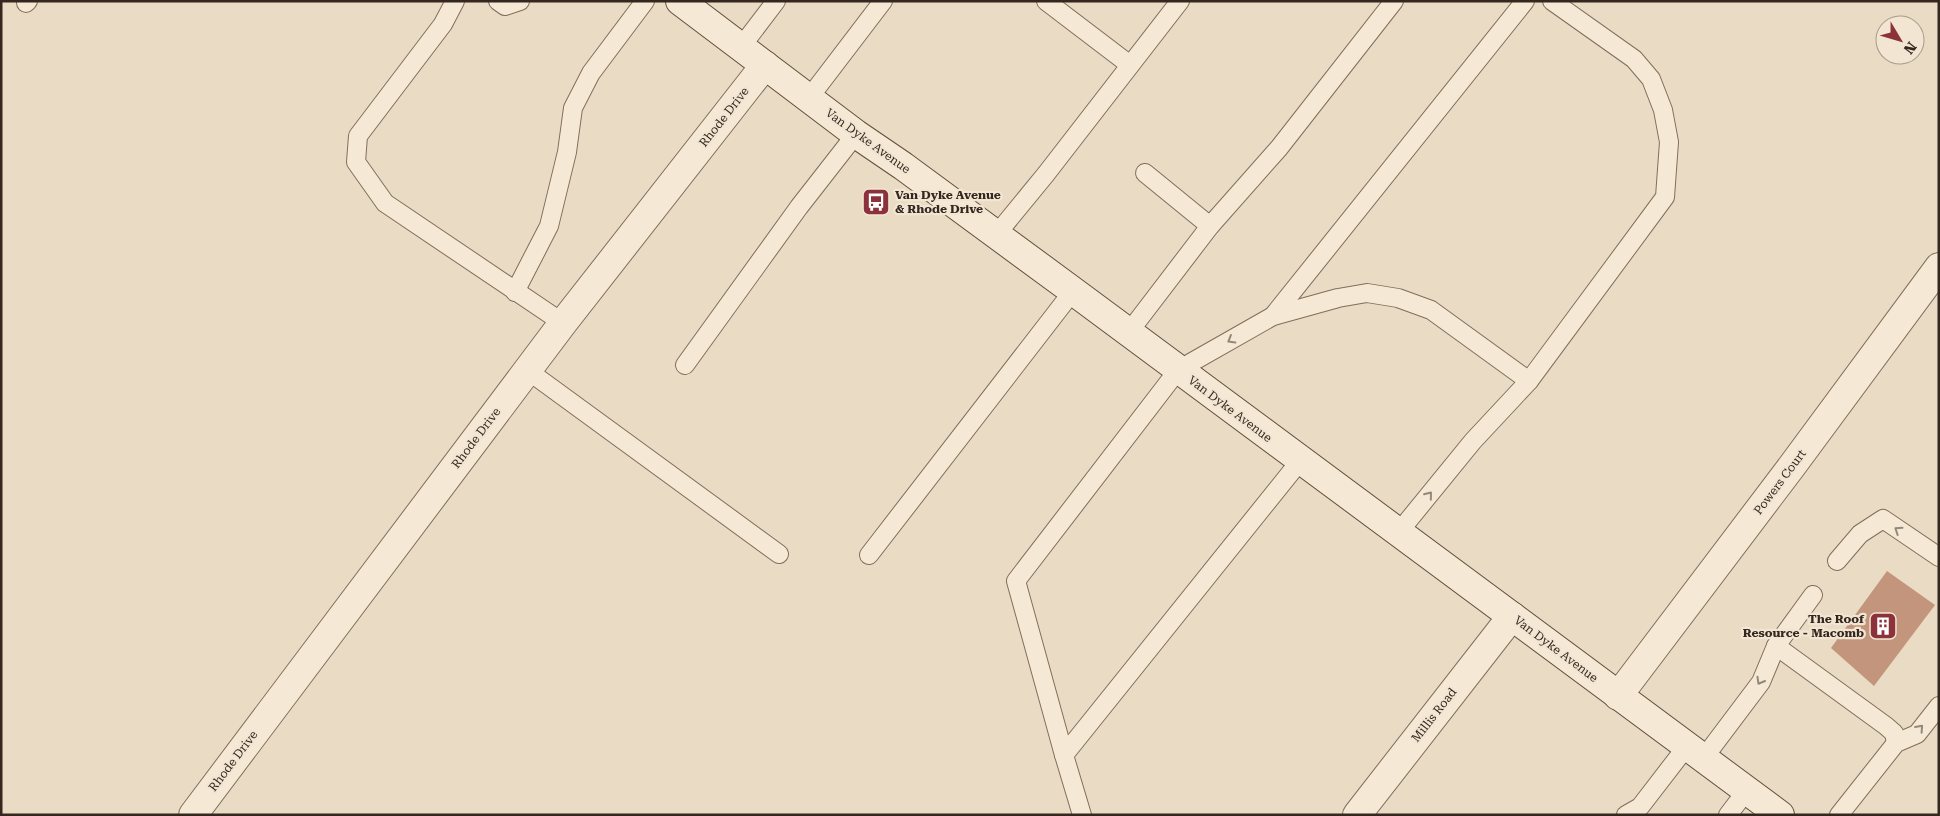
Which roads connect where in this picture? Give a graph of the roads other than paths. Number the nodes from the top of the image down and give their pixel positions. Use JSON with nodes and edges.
{"nodes":[{"id":1,"x":455,"y":1,"type":"edge"},
{"id":2,"x":498,"y":1,"type":"edge"},
{"id":3,"x":520,"y":1,"type":"edge"},
{"id":4,"x":645,"y":1,"type":"edge"},
{"id":5,"x":680,"y":1,"type":"edge"},
{"id":6,"x":776,"y":1,"type":"edge"},
{"id":7,"x":882,"y":1,"type":"edge"},
{"id":8,"x":1046,"y":1,"type":"edge"},
{"id":9,"x":1180,"y":1,"type":"edge"},
{"id":10,"x":1394,"y":1,"type":"edge"},
{"id":11,"x":1525,"y":1,"type":"edge"},
{"id":12,"x":1552,"y":1,"type":"edge"},
{"id":13,"x":741,"y":47,"type":"junction"},
{"id":14,"x":765,"y":64,"type":"junction"},
{"id":15,"x":1130,"y":65,"type":"junction"},
{"id":16,"x":809,"y":98,"type":"junction"},
{"id":17,"x":856,"y":134,"type":"junction"},
{"id":18,"x":1145,"y":173,"type":"dead end"},
{"id":19,"x":1210,"y":226,"type":"junction"},
{"id":20,"x":996,"y":235,"type":"junction"},
{"id":21,"x":1939,"y":267,"type":"edge"},
{"id":22,"x":1073,"y":291,"type":"junction"},
{"id":23,"x":514,"y":292,"type":"junction"},
{"id":24,"x":1273,"y":316,"type":"junction"},
{"id":25,"x":563,"y":323,"type":"junction"},
{"id":26,"x":1128,"y":332,"type":"junction"},
{"id":27,"x":685,"y":365,"type":"dead end"},
{"id":28,"x":527,"y":370,"type":"junction"},
{"id":29,"x":1178,"y":370,"type":"junction"},
{"id":30,"x":1529,"y":381,"type":"junction"},
{"id":31,"x":1300,"y":461,"type":"junction"},
{"id":32,"x":1398,"y":533,"type":"junction"},
{"id":33,"x":779,"y":554,"type":"dead end"},
{"id":34,"x":869,"y":555,"type":"dead end"},
{"id":35,"x":1939,"y":557,"type":"edge"},
{"id":36,"x":1838,"y":561,"type":"dead end"},
{"id":37,"x":1813,"y":595,"type":"dead end"},
{"id":38,"x":1512,"y":616,"type":"junction"},
{"id":39,"x":1776,"y":646,"type":"junction"},
{"id":40,"x":1618,"y":696,"type":"junction"},
{"id":41,"x":1939,"y":706,"type":"edge"},
{"id":42,"x":1896,"y":742,"type":"junction"},
{"id":43,"x":1695,"y":752,"type":"junction"},
{"id":44,"x":1064,"y":755,"type":"junction"},
{"id":45,"x":1747,"y":790,"type":"junction"},
{"id":46,"x":1639,"y":812,"type":"edge"},
{"id":47,"x":193,"y":815,"type":"edge"},
{"id":48,"x":1082,"y":815,"type":"edge"},
{"id":49,"x":1357,"y":815,"type":"edge"},
{"id":50,"x":1728,"y":815,"type":"edge"},
{"id":51,"x":1780,"y":815,"type":"edge"},
{"id":52,"x":1839,"y":815,"type":"edge"}],
"edges":[{"from":1,"to":23,"type":"lane"},
{"from":2,"to":3,"type":"lane"},
{"from":4,"to":23,"type":"lane"},
{"from":5,"to":13,"type":"street","name":"Van Dyke Avenue"},
{"from":6,"to":13,"type":"lane"},
{"from":7,"to":16,"type":"lane"},
{"from":8,"to":15,"type":"lane"},
{"from":9,"to":15,"type":"lane"},
{"from":10,"to":19,"type":"lane"},
{"from":11,"to":24,"type":"lane"},
{"from":12,"to":30,"type":"lane"},
{"from":13,"to":14,"type":"street","name":"Van Dyke Avenue"},
{"from":14,"to":16,"type":"street","name":"Van Dyke Avenue"},
{"from":14,"to":25,"type":"street","name":"Rhode Drive"},
{"from":15,"to":20,"type":"lane"},
{"from":16,"to":17,"type":"street","name":"Van Dyke Avenue"},
{"from":17,"to":20,"type":"street","name":"Van Dyke Avenue"},
{"from":17,"to":27,"type":"lane"},
{"from":18,"to":19,"type":"lane"},
{"from":19,"to":26,"type":"lane"},
{"from":20,"to":22,"type":"street","name":"Van Dyke Avenue"},
{"from":21,"to":40,"type":"street","name":"Powers Court"},
{"from":22,"to":26,"type":"street","name":"Van Dyke Avenue"},
{"from":22,"to":34,"type":"lane"},
{"from":23,"to":25,"type":"lane"},
{"from":24,"to":29,"type":"lane","one_way":true},
{"from":24,"to":30,"type":"lane"},
{"from":25,"to":28,"type":"street","name":"Rhode Drive"},
{"from":26,"to":29,"type":"street","name":"Van Dyke Avenue"},
{"from":28,"to":33,"type":"lane"},
{"from":28,"to":47,"type":"street","name":"Rhode Drive"},
{"from":29,"to":31,"type":"street","name":"Van Dyke Avenue"},
{"from":29,"to":44,"type":"lane"},
{"from":32,"to":30,"type":"lane","one_way":true},
{"from":31,"to":32,"type":"street","name":"Van Dyke Avenue"},
{"from":31,"to":44,"type":"lane"},
{"from":32,"to":38,"type":"street","name":"Van Dyke Avenue"},
{"from":35,"to":36,"type":"lane","one_way":true},
{"from":37,"to":39,"type":"lane"},
{"from":38,"to":40,"type":"street","name":"Van Dyke Avenue"},
{"from":38,"to":49,"type":"street","name":"Millis Road"},
{"from":39,"to":42,"type":"lane"},
{"from":39,"to":43,"type":"lane","one_way":true},
{"from":40,"to":43,"type":"street","name":"Van Dyke Avenue"},
{"from":42,"to":41,"type":"lane","one_way":true},
{"from":42,"to":52,"type":"lane"},
{"from":43,"to":45,"type":"street","name":"Van Dyke Avenue"},
{"from":43,"to":46,"type":"lane"},
{"from":44,"to":48,"type":"lane"},
{"from":45,"to":50,"type":"lane"},
{"from":45,"to":51,"type":"street","name":"Van Dyke Avenue"}]}
